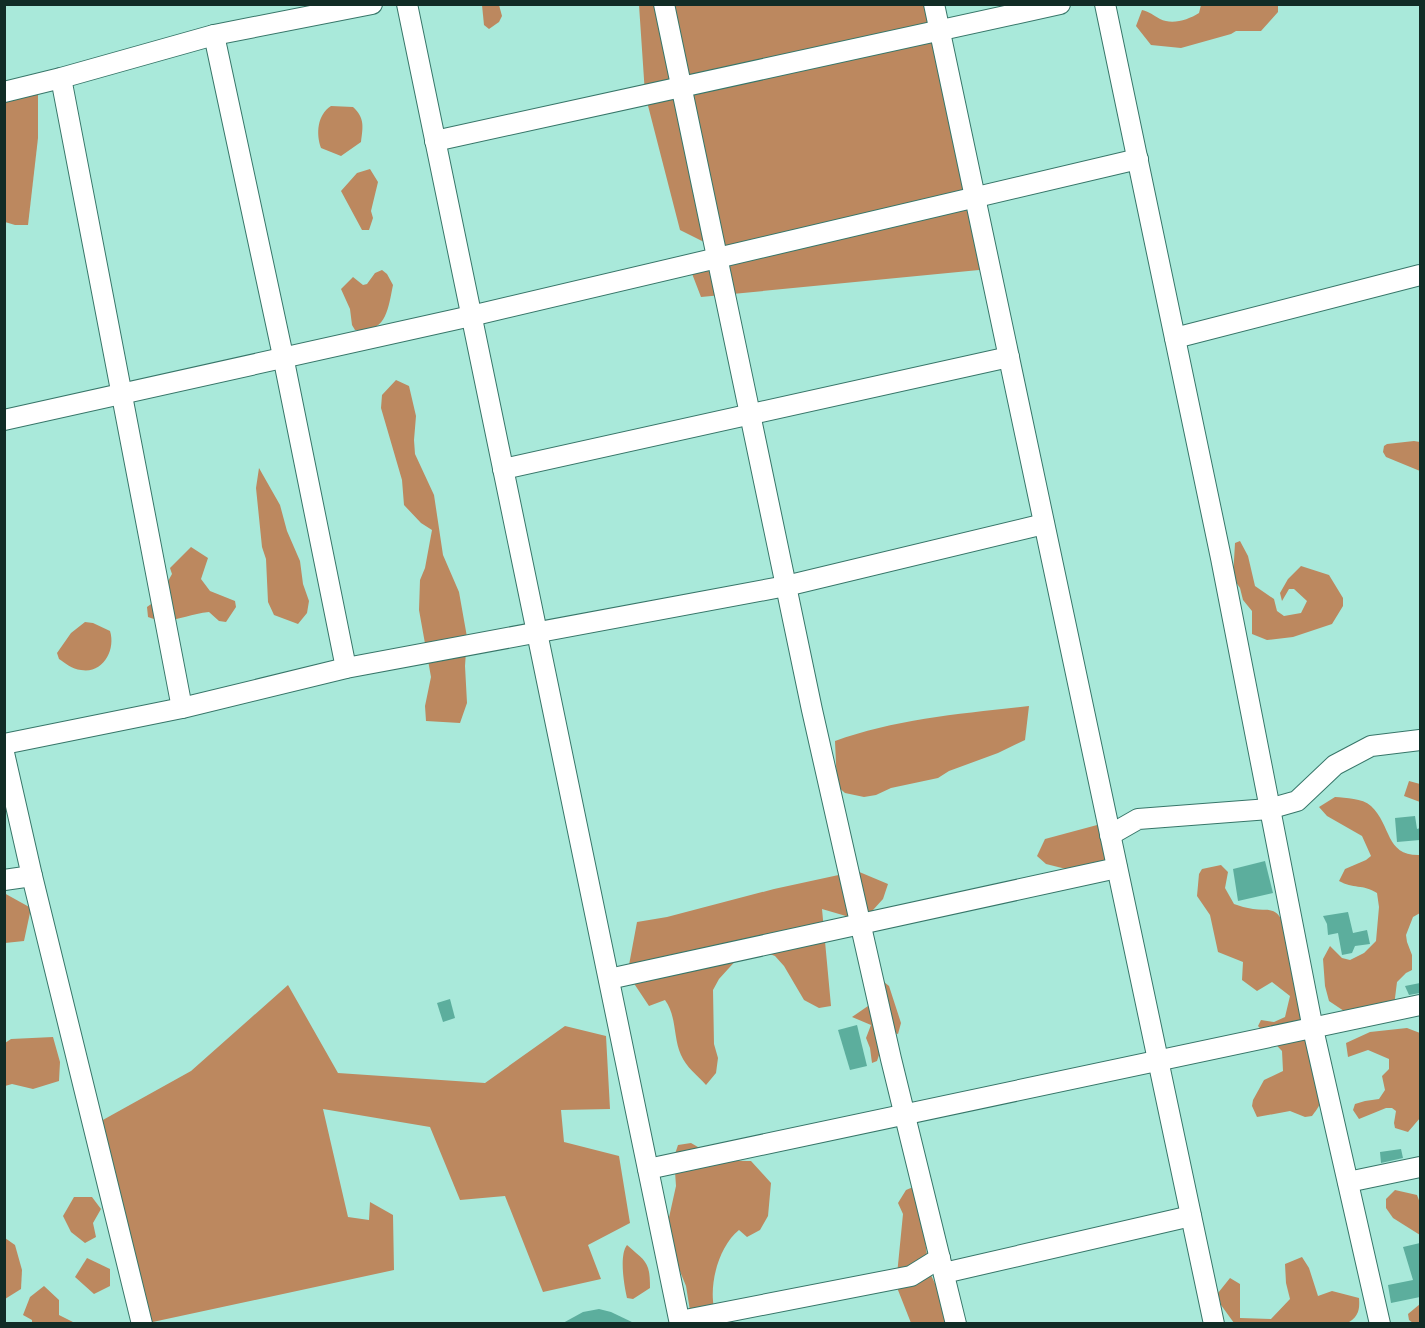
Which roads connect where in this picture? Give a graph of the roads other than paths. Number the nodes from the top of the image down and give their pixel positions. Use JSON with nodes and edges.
{"nodes":[{"id":1,"x":372,"y":4,"type":"edge"},
{"id":2,"x":407,"y":4,"type":"edge"},
{"id":3,"x":664,"y":4,"type":"edge"},
{"id":4,"x":934,"y":4,"type":"edge"},
{"id":5,"x":1060,"y":4,"type":"edge"},
{"id":6,"x":1105,"y":4,"type":"edge"},
{"id":7,"x":940,"y":31,"type":"junction"},
{"id":8,"x":214,"y":35,"type":"junction"},
{"id":9,"x":61,"y":78,"type":"junction"},
{"id":10,"x":681,"y":87,"type":"junction"},
{"id":11,"x":4,"y":92,"type":"edge"},
{"id":12,"x":435,"y":141,"type":"junction"},
{"id":13,"x":1138,"y":159,"type":"junction"},
{"id":14,"x":975,"y":197,"type":"junction"},
{"id":15,"x":717,"y":258,"type":"junction"},
{"id":16,"x":1420,"y":275,"type":"edge"},
{"id":17,"x":471,"y":316,"type":"junction"},
{"id":18,"x":1175,"y":338,"type":"junction"},
{"id":19,"x":283,"y":356,"type":"junction"},
{"id":20,"x":1009,"y":357,"type":"junction"},
{"id":21,"x":120,"y":393,"type":"junction"},
{"id":22,"x":750,"y":414,"type":"junction"},
{"id":23,"x":4,"y":420,"type":"edge"},
{"id":24,"x":503,"y":469,"type":"junction"},
{"id":25,"x":1044,"y":524,"type":"junction"},
{"id":26,"x":786,"y":586,"type":"junction"},
{"id":27,"x":537,"y":632,"type":"junction"},
{"id":28,"x":346,"y":668,"type":"junction"},
{"id":29,"x":182,"y":708,"type":"junction"},
{"id":30,"x":1420,"y":740,"type":"edge"},
{"id":31,"x":4,"y":744,"type":"edge"},
{"id":32,"x":4,"y":753,"type":"edge"},
{"id":33,"x":1269,"y":809,"type":"junction"},
{"id":34,"x":1110,"y":835,"type":"junction"},
{"id":35,"x":1117,"y":868,"type":"junction"},
{"id":36,"x":32,"y":876,"type":"junction"},
{"id":37,"x":4,"y":880,"type":"edge"},
{"id":38,"x":860,"y":924,"type":"junction"},
{"id":39,"x":609,"y":979,"type":"junction"},
{"id":40,"x":1420,"y":1005,"type":"edge"},
{"id":41,"x":1313,"y":1029,"type":"junction"},
{"id":42,"x":1158,"y":1062,"type":"junction"},
{"id":43,"x":905,"y":1115,"type":"junction"},
{"id":44,"x":1420,"y":1167,"type":"edge"},
{"id":45,"x":648,"y":1169,"type":"junction"},
{"id":46,"x":1348,"y":1182,"type":"junction"},
{"id":47,"x":1191,"y":1216,"type":"junction"},
{"id":48,"x":942,"y":1265,"type":"junction"},
{"id":49,"x":680,"y":1322,"type":"edge"},
{"id":50,"x":142,"y":1323,"type":"edge"},
{"id":51,"x":956,"y":1323,"type":"edge"},
{"id":52,"x":1214,"y":1323,"type":"edge"},
{"id":53,"x":1380,"y":1323,"type":"edge"}],
"edges":[{"from":1,"to":8,"type":"street"},
{"from":2,"to":12,"type":"street"},
{"from":3,"to":10,"type":"street"},
{"from":4,"to":7,"type":"street"},
{"from":5,"to":7,"type":"street"},
{"from":6,"to":13,"type":"street"},
{"from":7,"to":10,"type":"street"},
{"from":7,"to":14,"type":"street"},
{"from":8,"to":9,"type":"street"},
{"from":8,"to":19,"type":"street"},
{"from":9,"to":11,"type":"street"},
{"from":9,"to":21,"type":"street"},
{"from":10,"to":12,"type":"street"},
{"from":10,"to":15,"type":"street"},
{"from":12,"to":17,"type":"street"},
{"from":13,"to":14,"type":"street"},
{"from":13,"to":18,"type":"street"},
{"from":14,"to":15,"type":"street"},
{"from":14,"to":20,"type":"street"},
{"from":15,"to":17,"type":"street"},
{"from":15,"to":22,"type":"street"},
{"from":16,"to":18,"type":"street"},
{"from":17,"to":19,"type":"street"},
{"from":17,"to":24,"type":"street"},
{"from":18,"to":33,"type":"street"},
{"from":19,"to":21,"type":"street"},
{"from":19,"to":28,"type":"street"},
{"from":20,"to":22,"type":"street"},
{"from":20,"to":25,"type":"street"},
{"from":21,"to":23,"type":"street"},
{"from":21,"to":29,"type":"street"},
{"from":22,"to":24,"type":"street"},
{"from":22,"to":26,"type":"street"},
{"from":24,"to":27,"type":"street"},
{"from":25,"to":26,"type":"street"},
{"from":25,"to":34,"type":"street"},
{"from":26,"to":27,"type":"street"},
{"from":26,"to":38,"type":"street"},
{"from":27,"to":28,"type":"street"},
{"from":27,"to":39,"type":"street"},
{"from":28,"to":29,"type":"street"},
{"from":29,"to":31,"type":"street"},
{"from":30,"to":33,"type":"street"},
{"from":32,"to":36,"type":"street"},
{"from":33,"to":34,"type":"street"},
{"from":33,"to":41,"type":"street"},
{"from":34,"to":35,"type":"street"},
{"from":35,"to":38,"type":"street"},
{"from":35,"to":42,"type":"street"},
{"from":36,"to":37,"type":"street"},
{"from":36,"to":50,"type":"street"},
{"from":38,"to":39,"type":"street"},
{"from":38,"to":43,"type":"street"},
{"from":39,"to":45,"type":"street"},
{"from":40,"to":41,"type":"street"},
{"from":41,"to":42,"type":"street"},
{"from":41,"to":46,"type":"street"},
{"from":42,"to":43,"type":"street"},
{"from":42,"to":47,"type":"street"},
{"from":43,"to":45,"type":"street"},
{"from":43,"to":48,"type":"street"},
{"from":44,"to":46,"type":"street"},
{"from":45,"to":49,"type":"street"},
{"from":46,"to":53,"type":"street"},
{"from":47,"to":48,"type":"street"},
{"from":47,"to":52,"type":"street"},
{"from":48,"to":49,"type":"street"},
{"from":48,"to":51,"type":"street"}]}
